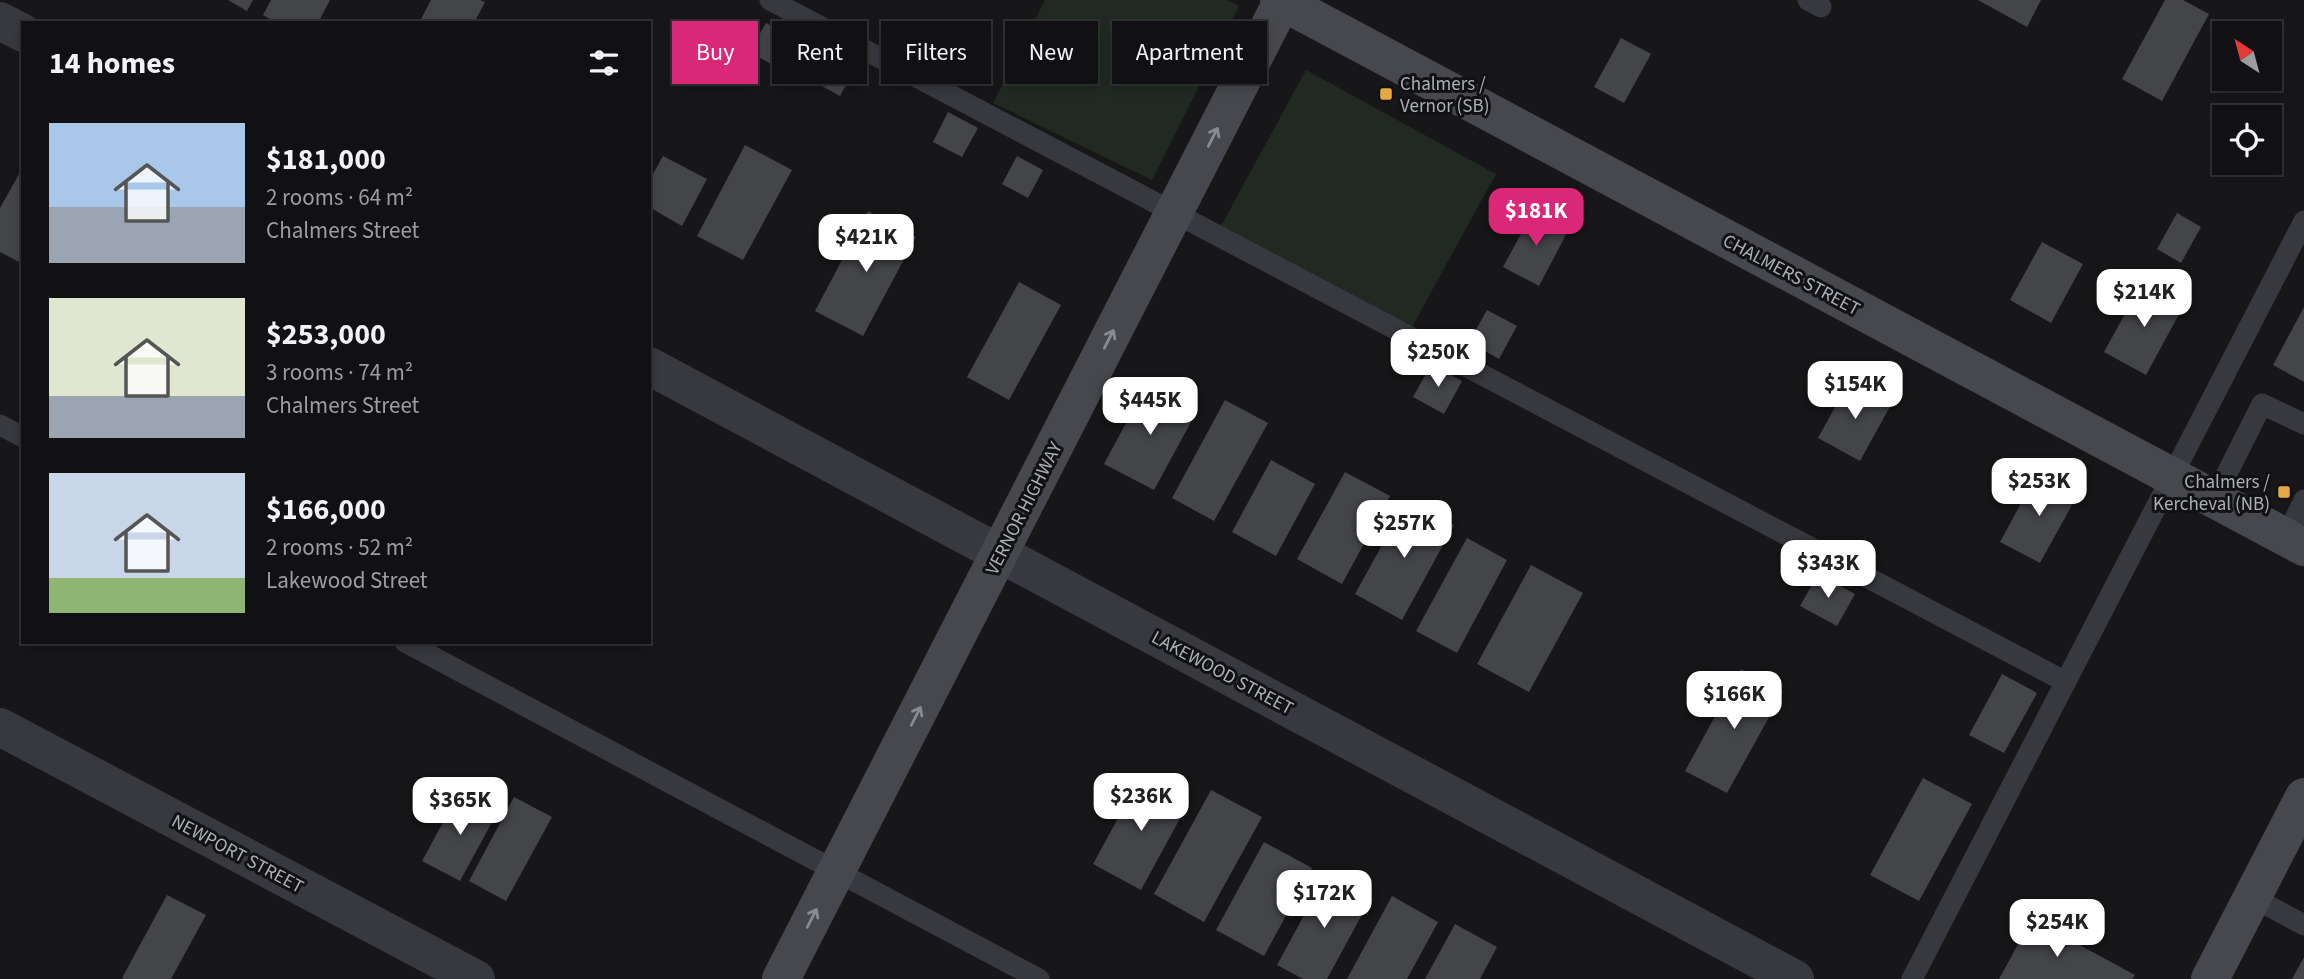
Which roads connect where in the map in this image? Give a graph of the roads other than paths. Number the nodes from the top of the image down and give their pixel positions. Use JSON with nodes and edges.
{"nodes":[{"id":1,"x":770,"y":0,"type":"edge"},
{"id":2,"x":1281,"y":0,"type":"edge"},
{"id":3,"x":0,"y":21,"type":"edge"},
{"id":4,"x":21,"y":32,"type":"edge"},
{"id":5,"x":1174,"y":213,"type":"junction"},
{"id":6,"x":2304,"y":221,"type":"edge"},
{"id":7,"x":651,"y":367,"type":"edge"},
{"id":8,"x":2304,"y":424,"type":"edge"},
{"id":9,"x":0,"y":425,"type":"edge"},
{"id":10,"x":21,"y":437,"type":"edge"},
{"id":11,"x":2172,"y":477,"type":"junction"},
{"id":12,"x":2214,"y":499,"type":"junction"},
{"id":13,"x":2304,"y":500,"type":"edge"},
{"id":14,"x":2295,"y":542,"type":"edge"},
{"id":15,"x":1000,"y":552,"type":"junction"},
{"id":16,"x":409,"y":644,"type":"edge"},
{"id":17,"x":2066,"y":682,"type":"junction"},
{"id":18,"x":0,"y":727,"type":"edge"},
{"id":19,"x":2304,"y":797,"type":"edge"},
{"id":20,"x":835,"y":873,"type":"junction"},
{"id":21,"x":2252,"y":897,"type":"junction"},
{"id":22,"x":2304,"y":925,"type":"edge"},
{"id":23,"x":476,"y":979,"type":"edge"},
{"id":24,"x":781,"y":979,"type":"edge"},
{"id":25,"x":1039,"y":979,"type":"edge"},
{"id":26,"x":1795,"y":979,"type":"edge"},
{"id":27,"x":1912,"y":979,"type":"edge"},
{"id":28,"x":2210,"y":979,"type":"edge"}],
"edges":[{"from":1,"to":5,"type":"lane"},
{"from":5,"to":2,"type":"street","name":"VERNOR HIGHWAY","one_way":true},
{"from":2,"to":11,"type":"street","name":"CHALMERS STREET"},
{"from":3,"to":4,"type":"street"},
{"from":15,"to":5,"type":"street","name":"VERNOR HIGHWAY","one_way":true},
{"from":5,"to":17,"type":"lane"},
{"from":6,"to":11,"type":"lane"},
{"from":7,"to":15,"type":"street","name":"LAKEWOOD STREET"},
{"from":8,"to":12,"type":"lane"},
{"from":9,"to":10,"type":"lane"},
{"from":11,"to":12,"type":"street","name":"CHALMERS STREET"},
{"from":11,"to":17,"type":"lane"},
{"from":12,"to":14,"type":"street","name":"CHALMERS STREET"},
{"from":13,"to":14,"type":"lane"},
{"from":20,"to":15,"type":"street","name":"VERNOR HIGHWAY","one_way":true},
{"from":15,"to":26,"type":"street","name":"LAKEWOOD STREET"},
{"from":16,"to":20,"type":"lane"},
{"from":17,"to":27,"type":"lane"},
{"from":18,"to":23,"type":"street","name":"NEWPORT STREET"},
{"from":19,"to":21,"type":"street"},
{"from":24,"to":20,"type":"street","name":"VERNOR HIGHWAY","one_way":true},
{"from":20,"to":25,"type":"lane"},
{"from":21,"to":22,"type":"lane"},
{"from":21,"to":28,"type":"street"}]}
